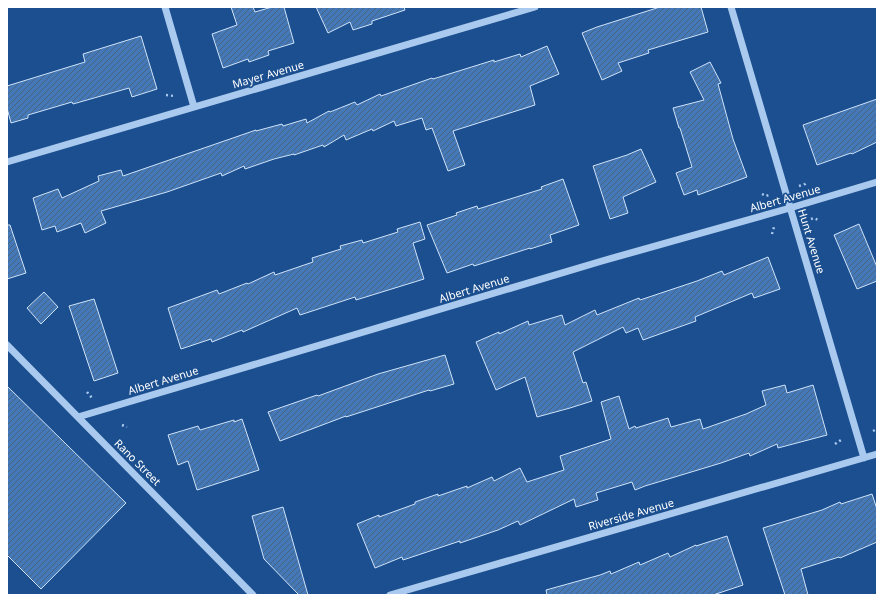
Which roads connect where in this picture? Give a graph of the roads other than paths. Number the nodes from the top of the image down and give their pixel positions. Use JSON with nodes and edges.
{"nodes":[{"id":1,"x":165,"y":7,"type":"edge"},
{"id":2,"x":535,"y":7,"type":"edge"},
{"id":3,"x":731,"y":7,"type":"edge"},
{"id":4,"x":194,"y":107,"type":"junction"},
{"id":5,"x":7,"y":162,"type":"edge"},
{"id":6,"x":877,"y":182,"type":"edge"},
{"id":7,"x":790,"y":208,"type":"junction"},
{"id":8,"x":7,"y":345,"type":"edge"},
{"id":9,"x":78,"y":418,"type":"junction"},
{"id":10,"x":877,"y":454,"type":"edge"},
{"id":11,"x":864,"y":458,"type":"junction"},
{"id":12,"x":253,"y":595,"type":"edge"},
{"id":13,"x":390,"y":595,"type":"edge"}],
"edges":[{"from":1,"to":4,"type":"street"},
{"from":2,"to":4,"type":"street","name":"Mayer Avenue"},
{"from":3,"to":7,"type":"street","name":"Hunt Avenue"},
{"from":4,"to":5,"type":"street","name":"Mayer Avenue"},
{"from":6,"to":7,"type":"street","name":"Albert Avenue"},
{"from":7,"to":9,"type":"street","name":"Albert Avenue"},
{"from":7,"to":11,"type":"street","name":"Hunt Avenue"},
{"from":8,"to":9,"type":"street","name":"Rano Street"},
{"from":9,"to":12,"type":"street","name":"Rano Street"},
{"from":10,"to":11,"type":"street","name":"Riverside Avenue"},
{"from":11,"to":13,"type":"street","name":"Riverside Avenue"}]}
